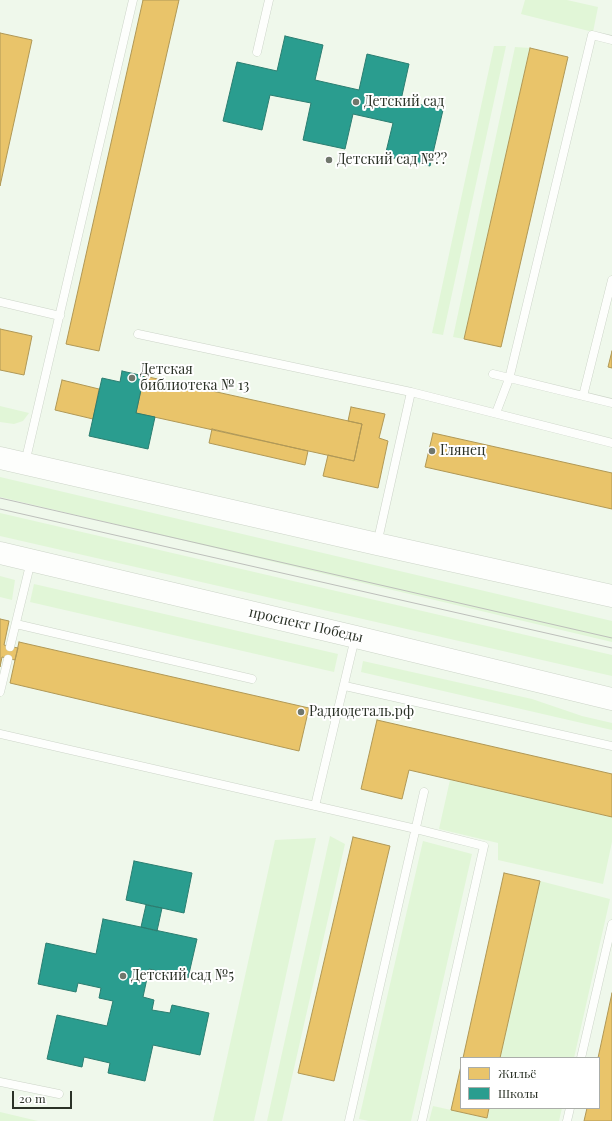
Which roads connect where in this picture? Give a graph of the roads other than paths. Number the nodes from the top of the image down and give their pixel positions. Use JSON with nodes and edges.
{"nodes":[{"id":1,"x":132,"y":0,"type":"edge"},
{"id":2,"x":269,"y":0,"type":"edge"},
{"id":3,"x":612,"y":40,"type":"edge"},
{"id":4,"x":258,"y":52,"type":"dead end"},
{"id":5,"x":612,"y":280,"type":"edge"},
{"id":6,"x":0,"y":302,"type":"edge"},
{"id":7,"x":60,"y":316,"type":"junction"},
{"id":8,"x":138,"y":334,"type":"dead end"},
{"id":9,"x":494,"y":374,"type":"dead end"},
{"id":10,"x":509,"y":378,"type":"junction"},
{"id":11,"x":411,"y":392,"type":"junction"},
{"id":12,"x":583,"y":396,"type":"junction"},
{"id":13,"x":612,"y":403,"type":"edge"},
{"id":14,"x":496,"y":413,"type":"junction"},
{"id":15,"x":612,"y":443,"type":"edge"},
{"id":16,"x":0,"y":458,"type":"edge"},
{"id":17,"x":25,"y":464,"type":"junction"},
{"id":18,"x":377,"y":544,"type":"junction"},
{"id":19,"x":0,"y":553,"type":"edge"},
{"id":20,"x":31,"y":560,"type":"junction"},
{"id":21,"x":612,"y":596,"type":"edge"},
{"id":22,"x":16,"y":624,"type":"junction"},
{"id":23,"x":356,"y":636,"type":"junction"},
{"id":24,"x":10,"y":647,"type":"dead end"},
{"id":25,"x":8,"y":659,"type":"dead end"},
{"id":26,"x":252,"y":679,"type":"dead end"},
{"id":27,"x":345,"y":686,"type":"junction"},
{"id":28,"x":0,"y":692,"type":"edge"},
{"id":29,"x":612,"y":699,"type":"edge"},
{"id":30,"x":0,"y":734,"type":"edge"},
{"id":31,"x":612,"y":746,"type":"edge"},
{"id":32,"x":424,"y":792,"type":"dead end"},
{"id":33,"x":315,"y":806,"type":"junction"},
{"id":34,"x":416,"y":829,"type":"junction"},
{"id":35,"x":612,"y":924,"type":"edge"},
{"id":36,"x":581,"y":1057,"type":"edge"},
{"id":37,"x":0,"y":1082,"type":"edge"},
{"id":38,"x":59,"y":1094,"type":"dead end"},
{"id":39,"x":570,"y":1109,"type":"edge"},
{"id":40,"x":350,"y":1121,"type":"edge"},
{"id":41,"x":422,"y":1121,"type":"edge"},
{"id":42,"x":567,"y":1121,"type":"edge"}],
"edges":[{"from":1,"to":7,"type":"lane"},
{"from":2,"to":4,"type":"lane"},
{"from":3,"to":10,"type":"lane"},
{"from":5,"to":12,"type":"lane"},
{"from":6,"to":7,"type":"lane"},
{"from":7,"to":17,"type":"lane"},
{"from":8,"to":11,"type":"lane"},
{"from":9,"to":10,"type":"lane"},
{"from":10,"to":12,"type":"lane"},
{"from":10,"to":14,"type":"lane"},
{"from":11,"to":14,"type":"lane"},
{"from":11,"to":18,"type":"lane"},
{"from":12,"to":13,"type":"lane"},
{"from":14,"to":15,"type":"lane"},
{"from":16,"to":17,"type":"main road"},
{"from":17,"to":18,"type":"main road"},
{"from":18,"to":21,"type":"main road"},
{"from":19,"to":20,"type":"main road","name":"проспект Победы"},
{"from":20,"to":22,"type":"lane"},
{"from":20,"to":23,"type":"main road","name":"проспект Победы"},
{"from":22,"to":24,"type":"lane"},
{"from":22,"to":26,"type":"lane"},
{"from":23,"to":27,"type":"lane"},
{"from":23,"to":29,"type":"main road","name":"проспект Победы"},
{"from":25,"to":28,"type":"lane"},
{"from":27,"to":31,"type":"lane"},
{"from":27,"to":33,"type":"lane"},
{"from":30,"to":33,"type":"lane"},
{"from":32,"to":34,"type":"lane"},
{"from":33,"to":34,"type":"lane"},
{"from":34,"to":40,"type":"lane"},
{"from":34,"to":41,"type":"lane"},
{"from":35,"to":36,"type":"lane"},
{"from":37,"to":38,"type":"lane"},
{"from":39,"to":42,"type":"lane"}]}
